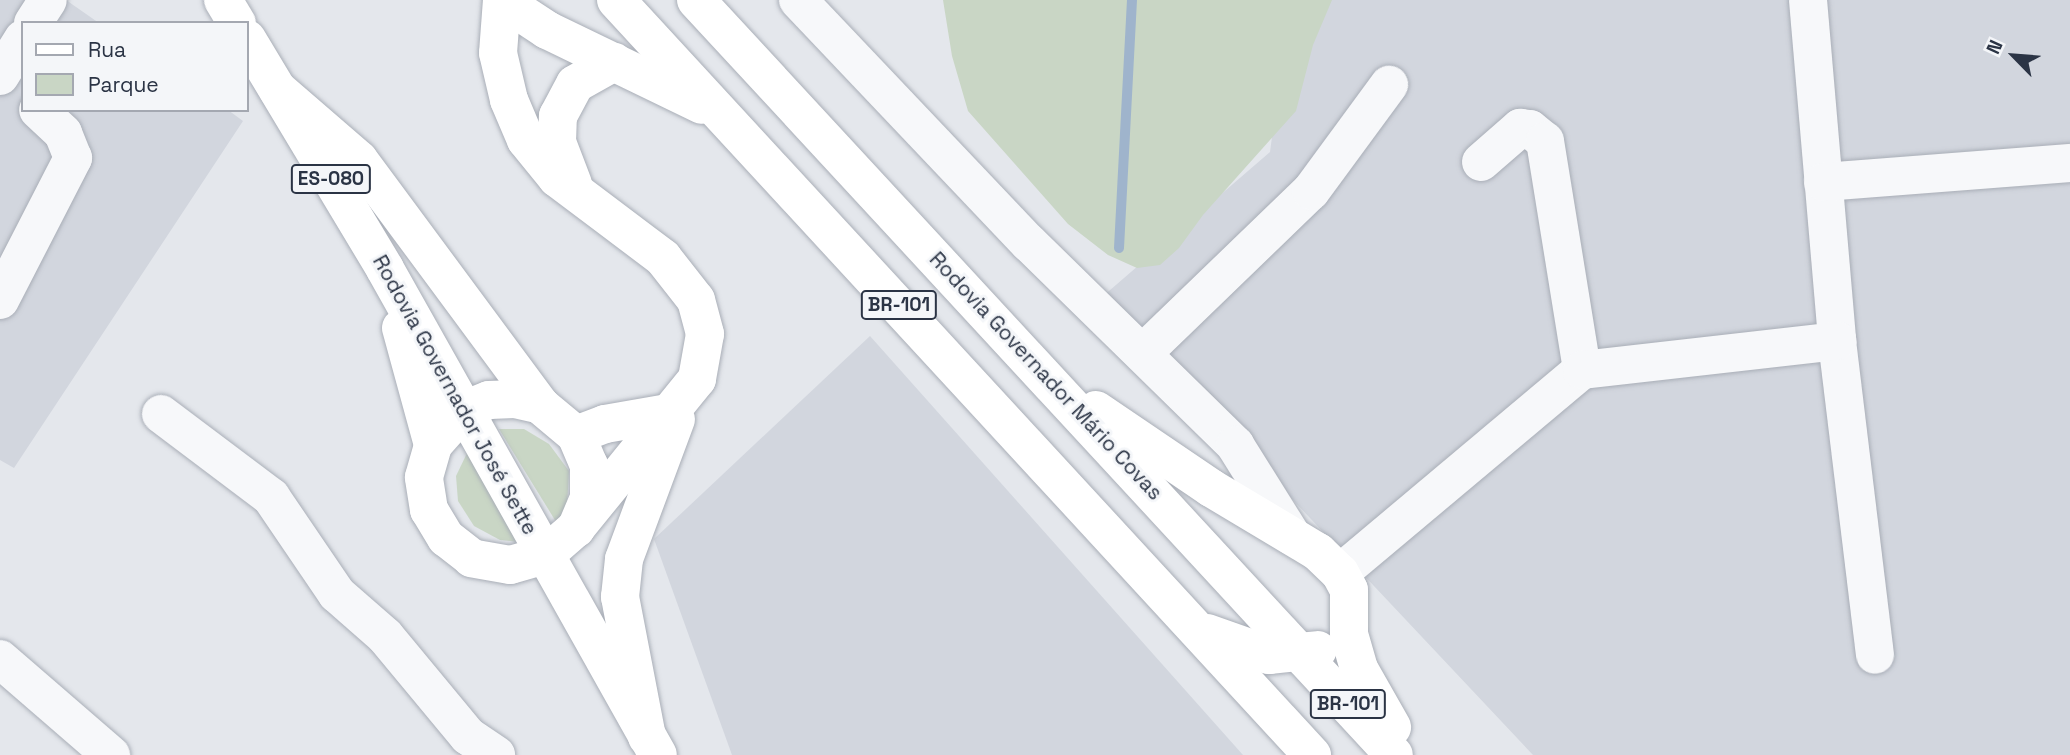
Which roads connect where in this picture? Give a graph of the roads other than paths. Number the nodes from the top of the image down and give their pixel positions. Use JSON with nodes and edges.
{"nodes":[{"id":1,"x":48,"y":0,"type":"edge"},
{"id":2,"x":223,"y":0,"type":"edge"},
{"id":3,"x":616,"y":0,"type":"edge"},
{"id":4,"x":667,"y":0,"type":"edge"},
{"id":5,"x":696,"y":0,"type":"edge"},
{"id":6,"x":798,"y":0,"type":"edge"},
{"id":7,"x":1808,"y":0,"type":"edge"},
{"id":8,"x":503,"y":1,"type":"edge"},
{"id":9,"x":34,"y":21,"type":"edge"},
{"id":10,"x":236,"y":21,"type":"edge"},
{"id":11,"x":248,"y":41,"type":"edge"},
{"id":12,"x":21,"y":43,"type":"edge"},
{"id":13,"x":614,"y":62,"type":"junction"},
{"id":14,"x":0,"y":76,"type":"edge"},
{"id":15,"x":0,"y":82,"type":"edge"},
{"id":16,"x":1389,"y":85,"type":"dead end"},
{"id":17,"x":278,"y":90,"type":"junction"},
{"id":18,"x":21,"y":98,"type":"edge"},
{"id":19,"x":40,"y":112,"type":"edge"},
{"id":20,"x":723,"y":115,"type":"junction"},
{"id":21,"x":1481,"y":162,"type":"dead end"},
{"id":22,"x":2070,"y":163,"type":"edge"},
{"id":23,"x":854,"y":170,"type":"junction"},
{"id":24,"x":1823,"y":182,"type":"junction"},
{"id":25,"x":576,"y":193,"type":"junction"},
{"id":26,"x":384,"y":269,"type":"junction"},
{"id":27,"x":0,"y":300,"type":"edge"},
{"id":28,"x":1837,"y":341,"type":"junction"},
{"id":29,"x":1024,"y":352,"type":"junction"},
{"id":30,"x":1143,"y":353,"type":"junction"},
{"id":31,"x":1582,"y":370,"type":"junction"},
{"id":32,"x":677,"y":403,"type":"junction"},
{"id":33,"x":540,"y":405,"type":"junction"},
{"id":34,"x":464,"y":410,"type":"junction"},
{"id":35,"x":161,"y":414,"type":"dead end"},
{"id":36,"x":576,"y":435,"type":"junction"},
{"id":37,"x":433,"y":445,"type":"junction"},
{"id":38,"x":1235,"y":445,"type":"junction"},
{"id":39,"x":1210,"y":488,"type":"junction"},
{"id":40,"x":576,"y":527,"type":"junction"},
{"id":41,"x":1292,"y":537,"type":"junction"},
{"id":42,"x":545,"y":555,"type":"junction"},
{"id":43,"x":509,"y":565,"type":"junction"},
{"id":44,"x":1340,"y":573,"type":"junction"},
{"id":45,"x":1349,"y":616,"type":"junction"},
{"id":46,"x":584,"y":628,"type":"junction"},
{"id":47,"x":1202,"y":631,"type":"junction"},
{"id":48,"x":1301,"y":652,"type":"junction"},
{"id":49,"x":1875,"y":655,"type":"dead end"},
{"id":50,"x":0,"y":659,"type":"edge"},
{"id":51,"x":653,"y":746,"type":"edge"},
{"id":52,"x":1294,"y":747,"type":"edge"},
{"id":53,"x":111,"y":755,"type":"edge"},
{"id":54,"x":496,"y":755,"type":"edge"},
{"id":55,"x":1394,"y":755,"type":"edge"},
{"id":56,"x":1411,"y":755,"type":"edge"}],
"edges":[{"from":1,"to":9,"type":"street"},
{"from":2,"to":10,"type":"main road"},
{"from":3,"to":20,"type":"main road","number":"BR-101"},
{"from":4,"to":23,"type":"main road"},
{"from":5,"to":23,"type":"main road","name":"Rodovia Governador Mário Covas","number":"BR-101"},
{"from":6,"to":30,"type":"street"},
{"from":7,"to":24,"type":"street"},
{"from":8,"to":13,"type":"main road"},
{"from":8,"to":25,"type":"main road"},
{"from":11,"to":17,"type":"main road","name":"Rodovia Governador José Sette","number":"ES-080"},
{"from":12,"to":14,"type":"street"},
{"from":13,"to":20,"type":"main road"},
{"from":13,"to":25,"type":"main road"},
{"from":15,"to":18,"type":"street"},
{"from":16,"to":30,"type":"street"},
{"from":17,"to":26,"type":"main road","name":"Rodovia Governador José Sette","number":"ES-080"},
{"from":17,"to":33,"type":"main road"},
{"from":19,"to":27,"type":"street"},
{"from":20,"to":47,"type":"main road","number":"BR-101"},
{"from":21,"to":31,"type":"street"},
{"from":22,"to":24,"type":"street"},
{"from":23,"to":29,"type":"main road","name":"Rodovia Governador Mário Covas","number":"BR-101"},
{"from":24,"to":28,"type":"street"},
{"from":25,"to":32,"type":"main road"},
{"from":26,"to":34,"type":"main road","name":"Rodovia Governador José Sette","number":"ES-080"},
{"from":26,"to":37,"type":"main road"},
{"from":28,"to":31,"type":"street"},
{"from":28,"to":49,"type":"street"},
{"from":29,"to":39,"type":"main road"},
{"from":29,"to":48,"type":"main road","name":"Rodovia Governador Mário Covas","number":"BR-101"},
{"from":30,"to":38,"type":"street"},
{"from":31,"to":44,"type":"street"},
{"from":32,"to":36,"type":"main road"},
{"from":32,"to":40,"type":"main road"},
{"from":32,"to":51,"type":"main road"},
{"from":33,"to":34,"type":"main road"},
{"from":33,"to":36,"type":"main road"},
{"from":34,"to":37,"type":"main road"},
{"from":34,"to":42,"type":"main road","name":"Rodovia Governador José Sette","number":"ES-080"},
{"from":35,"to":54,"type":"street"},
{"from":36,"to":40,"type":"main road"},
{"from":37,"to":43,"type":"main road"},
{"from":38,"to":39,"type":"street"},
{"from":38,"to":41,"type":"street"},
{"from":39,"to":41,"type":"main road"},
{"from":40,"to":42,"type":"main road"},
{"from":41,"to":44,"type":"main road"},
{"from":42,"to":43,"type":"main road"},
{"from":42,"to":46,"type":"main road","name":"Rodovia Governador José Sette","number":"ES-080"},
{"from":43,"to":46,"type":"main road"},
{"from":44,"to":45,"type":"main road"},
{"from":45,"to":48,"type":"main road"},
{"from":45,"to":56,"type":"main road"},
{"from":46,"to":51,"type":"main road","name":"Rodovia Governador José Sette","number":"ES-080"},
{"from":47,"to":48,"type":"main road"},
{"from":47,"to":52,"type":"main road","number":"BR-101"},
{"from":48,"to":55,"type":"main road","name":"Rodovia Governador Mário Covas","number":"BR-101"},
{"from":50,"to":53,"type":"street"}]}
